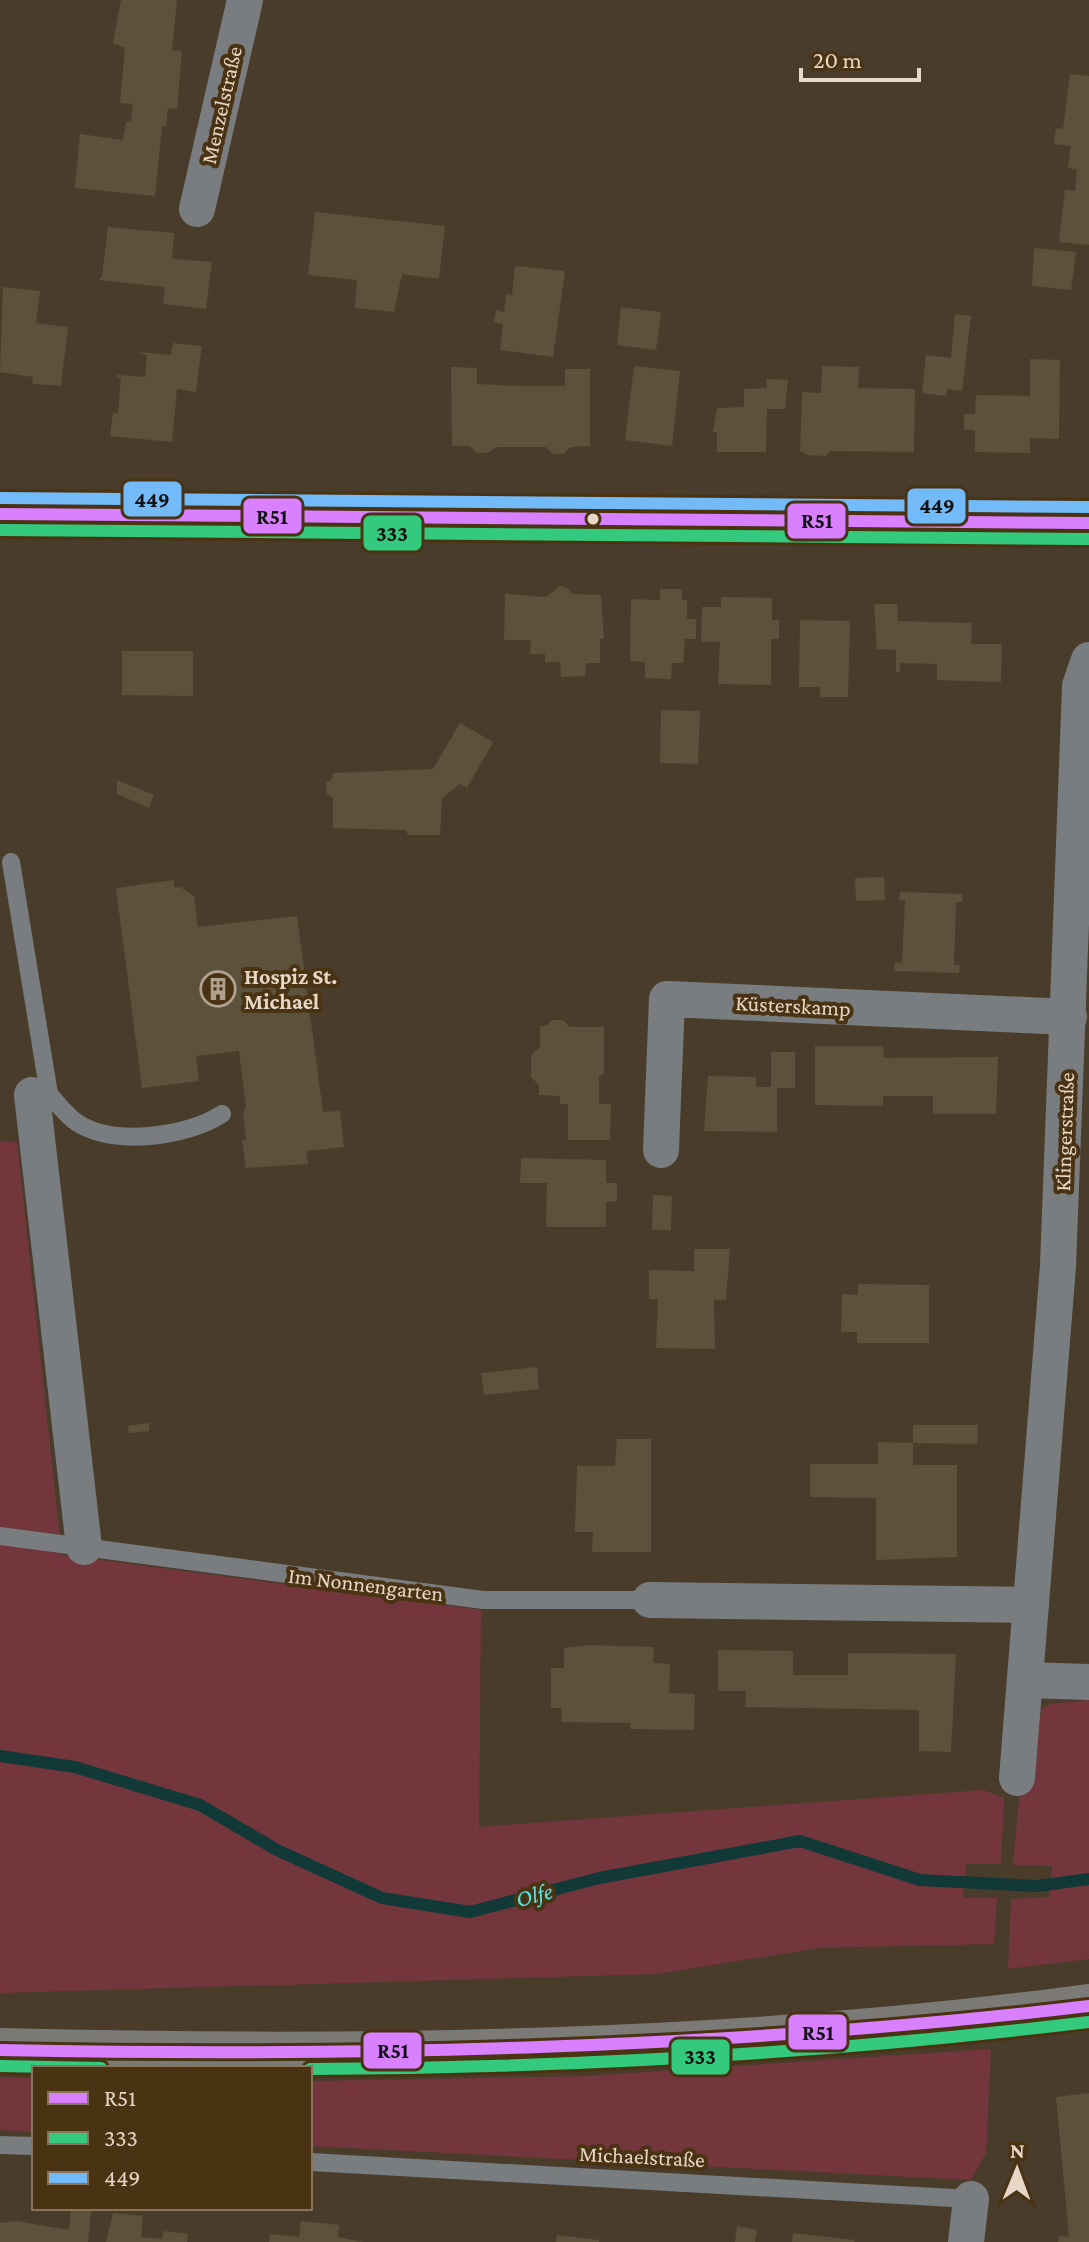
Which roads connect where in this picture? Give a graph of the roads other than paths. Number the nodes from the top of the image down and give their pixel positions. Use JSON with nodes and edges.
{"nodes":[{"id":1,"x":245,"y":0,"type":"edge"},
{"id":2,"x":197,"y":209,"type":"dead end"},
{"id":3,"x":0,"y":514,"type":"edge"},
{"id":4,"x":1089,"y":523,"type":"edge"},
{"id":5,"x":1086,"y":677,"type":"edge"},
{"id":6,"x":11,"y":862,"type":"dead end"},
{"id":7,"x":1069,"y":1017,"type":"junction"},
{"id":8,"x":27,"y":1094,"type":"edge"},
{"id":9,"x":222,"y":1114,"type":"dead end"},
{"id":10,"x":661,"y":1150,"type":"dead end"},
{"id":11,"x":0,"y":1536,"type":"edge"},
{"id":12,"x":84,"y":1547,"type":"junction"},
{"id":13,"x":650,"y":1600,"type":"joint"},
{"id":14,"x":1031,"y":1605,"type":"junction"},
{"id":15,"x":1025,"y":1680,"type":"junction"},
{"id":16,"x":1089,"y":1682,"type":"edge"},
{"id":17,"x":1017,"y":1778,"type":"dead end"},
{"id":18,"x":1089,"y":2006,"type":"edge"},
{"id":19,"x":0,"y":2050,"type":"edge"},
{"id":20,"x":0,"y":2145,"type":"edge"},
{"id":21,"x":32,"y":2146,"type":"edge"},
{"id":22,"x":312,"y":2162,"type":"edge"},
{"id":23,"x":971,"y":2199,"type":"joint"},
{"id":24,"x":966,"y":2242,"type":"edge"}],
"edges":[{"from":1,"to":2,"type":"street","name":"Menzelstraße"},
{"from":3,"to":4,"type":"street"},
{"from":5,"to":7,"type":"street","name":"Klingerstraße"},
{"from":6,"to":8,"type":"lane"},
{"from":7,"to":10,"type":"street","name":"Küsterskamp"},
{"from":7,"to":14,"type":"street","name":"Klingerstraße"},
{"from":8,"to":9,"type":"lane"},
{"from":8,"to":12,"type":"street"},
{"from":11,"to":12,"type":"lane","name":"Im Nonnengarten"},
{"from":12,"to":13,"type":"lane","name":"Im Nonnengarten"},
{"from":13,"to":14,"type":"street"},
{"from":14,"to":15,"type":"street","name":"Klingerstraße"},
{"from":15,"to":16,"type":"street"},
{"from":15,"to":17,"type":"street","name":"Klingerstraße"},
{"from":18,"to":19,"type":"main road"},
{"from":20,"to":21,"type":"lane"},
{"from":22,"to":23,"type":"lane","name":"Michaelstraße"},
{"from":23,"to":24,"type":"street"}]}
